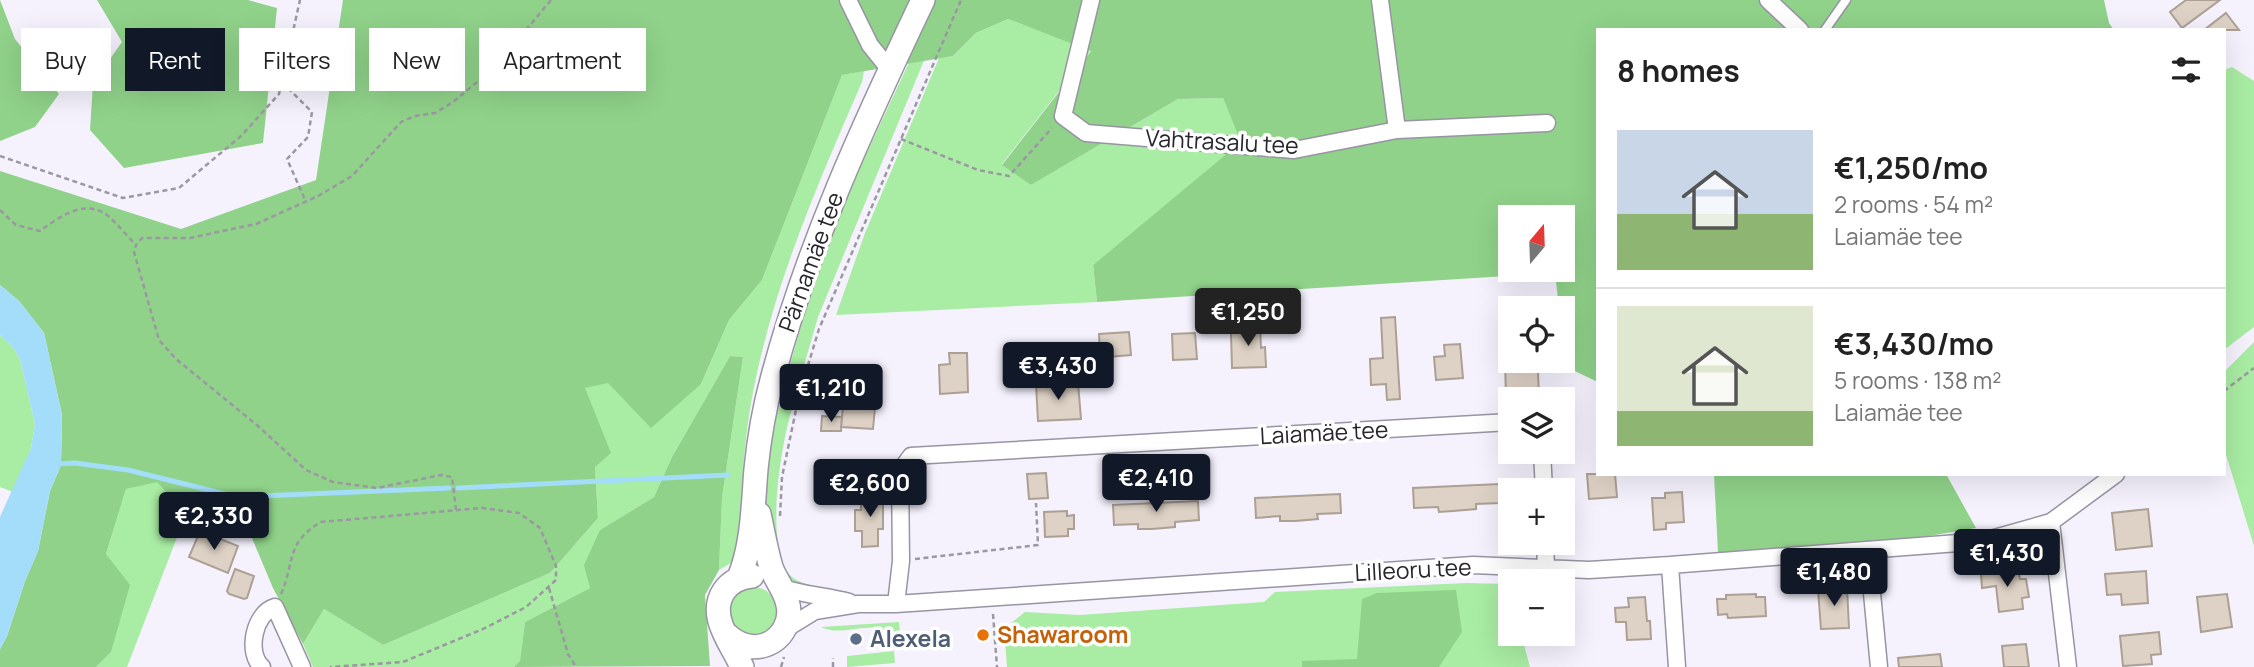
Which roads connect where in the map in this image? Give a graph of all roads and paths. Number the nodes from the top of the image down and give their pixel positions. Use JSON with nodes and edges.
{"nodes":[{"id":1,"x":300,"y":0,"type":"edge"},
{"id":2,"x":551,"y":0,"type":"edge"},
{"id":3,"x":848,"y":0,"type":"edge"},
{"id":4,"x":923,"y":0,"type":"edge"},
{"id":5,"x":961,"y":0,"type":"edge"},
{"id":6,"x":1091,"y":0,"type":"edge"},
{"id":7,"x":1380,"y":0,"type":"edge"},
{"id":8,"x":1768,"y":0,"type":"edge"},
{"id":9,"x":1846,"y":0,"type":"edge"},
{"id":10,"x":294,"y":28,"type":"edge"},
{"id":11,"x":1798,"y":28,"type":"edge"},
{"id":12,"x":1826,"y":28,"type":"edge"},
{"id":13,"x":890,"y":70,"type":"junction"},
{"id":14,"x":280,"y":91,"type":"edge"},
{"id":15,"x":291,"y":91,"type":"edge"},
{"id":16,"x":1062,"y":116,"type":"junction"},
{"id":17,"x":1548,"y":123,"type":"dead end"},
{"id":18,"x":1397,"y":130,"type":"junction"},
{"id":19,"x":901,"y":139,"type":"junction"},
{"id":20,"x":0,"y":156,"type":"edge"},
{"id":21,"x":306,"y":202,"type":"junction"},
{"id":22,"x":0,"y":210,"type":"edge"},
{"id":23,"x":136,"y":245,"type":"junction"},
{"id":24,"x":2254,"y":368,"type":"edge"},
{"id":25,"x":770,"y":386,"type":"junction"},
{"id":26,"x":2226,"y":389,"type":"edge"},
{"id":27,"x":799,"y":394,"type":"junction"},
{"id":28,"x":1498,"y":423,"type":"edge"},
{"id":29,"x":2113,"y":476,"type":"edge"},
{"id":30,"x":754,"y":492,"type":"junction"},
{"id":31,"x":1036,"y":503,"type":"dead end"},
{"id":32,"x":456,"y":510,"type":"junction"},
{"id":33,"x":780,"y":522,"type":"dead end"},
{"id":34,"x":2051,"y":522,"type":"junction"},
{"id":35,"x":1868,"y":551,"type":"junction"},
{"id":36,"x":1546,"y":555,"type":"edge"},
{"id":37,"x":901,"y":561,"type":"junction"},
{"id":38,"x":1670,"y":565,"type":"junction"},
{"id":39,"x":1546,"y":568,"type":"junction"},
{"id":40,"x":738,"y":578,"type":"junction"},
{"id":41,"x":549,"y":586,"type":"junction"},
{"id":42,"x":780,"y":587,"type":"junction"},
{"id":43,"x":858,"y":604,"type":"junction"},
{"id":44,"x":896,"y":604,"type":"junction"},
{"id":45,"x":275,"y":607,"type":"junction"},
{"id":46,"x":993,"y":612,"type":"dead end"},
{"id":47,"x":784,"y":630,"type":"junction"},
{"id":48,"x":726,"y":635,"type":"junction"},
{"id":49,"x":766,"y":645,"type":"junction"},
{"id":50,"x":833,"y":658,"type":"dead end"},
{"id":51,"x":297,"y":666,"type":"edge"},
{"id":52,"x":262,"y":667,"type":"edge"},
{"id":53,"x":330,"y":667,"type":"edge"},
{"id":54,"x":576,"y":667,"type":"edge"},
{"id":55,"x":741,"y":667,"type":"edge"},
{"id":56,"x":760,"y":667,"type":"edge"},
{"id":57,"x":832,"y":667,"type":"edge"},
{"id":58,"x":997,"y":667,"type":"edge"},
{"id":59,"x":1677,"y":667,"type":"edge"},
{"id":60,"x":1879,"y":667,"type":"edge"},
{"id":61,"x":2068,"y":667,"type":"edge"}],
"edges":[{"from":1,"to":10,"type":"path"},
{"from":2,"to":21,"type":"path"},
{"from":3,"to":13,"type":"street"},
{"from":4,"to":13,"type":"main road","name":"Pärnamäe tee"},
{"from":5,"to":19,"type":"path"},
{"from":6,"to":16,"type":"street"},
{"from":7,"to":18,"type":"street"},
{"from":8,"to":11,"type":"street"},
{"from":9,"to":12,"type":"lane"},
{"from":13,"to":25,"type":"main road","name":"Pärnamäe tee"},
{"from":14,"to":20,"type":"path"},
{"from":15,"to":21,"type":"path"},
{"from":16,"to":18,"type":"street","name":"Vahtrasalu tee"},
{"from":16,"to":19,"type":"path"},
{"from":17,"to":18,"type":"street","name":"Vahtrasalu tee"},
{"from":19,"to":27,"type":"path"},
{"from":21,"to":23,"type":"path"},
{"from":22,"to":23,"type":"path"},
{"from":23,"to":32,"type":"path"},
{"from":24,"to":26,"type":"path"},
{"from":25,"to":27,"type":"lane"},
{"from":25,"to":30,"type":"main road","name":"Pärnamäe tee"},
{"from":27,"to":33,"type":"path"},
{"from":28,"to":37,"type":"street","name":"Laiamäe tee"},
{"from":29,"to":34,"type":"street","name":"Lilleoru tee"},
{"from":30,"to":40,"type":"main road","name":"Pärnamäe tee"},
{"from":30,"to":42,"type":"main road"},
{"from":31,"to":37,"type":"path"},
{"from":32,"to":41,"type":"path"},
{"from":32,"to":45,"type":"path"},
{"from":34,"to":35,"type":"street","name":"Lilleoru tee"},
{"from":34,"to":61,"type":"street"},
{"from":35,"to":38,"type":"street","name":"Lilleoru tee"},
{"from":35,"to":60,"type":"street"},
{"from":36,"to":39,"type":"street"},
{"from":37,"to":44,"type":"street","name":"Laiamäe tee"},
{"from":38,"to":39,"type":"street","name":"Lilleoru tee"},
{"from":38,"to":59,"type":"street"},
{"from":39,"to":44,"type":"street","name":"Lilleoru tee"},
{"from":40,"to":42,"type":"main road"},
{"from":40,"to":48,"type":"main road"},
{"from":41,"to":53,"type":"path"},
{"from":41,"to":54,"type":"path"},
{"from":42,"to":43,"type":"street","name":"Lilleoru tee"},
{"from":42,"to":47,"type":"main road"},
{"from":43,"to":44,"type":"street","name":"Lilleoru tee"},
{"from":43,"to":47,"type":"street","name":"Lilleoru tee"},
{"from":45,"to":51,"type":"street"},
{"from":45,"to":52,"type":"street"},
{"from":46,"to":58,"type":"path"},
{"from":47,"to":49,"type":"main road"},
{"from":48,"to":49,"type":"main road"},
{"from":48,"to":55,"type":"main road"},
{"from":49,"to":56,"type":"main road"},
{"from":50,"to":57,"type":"path"}]}
